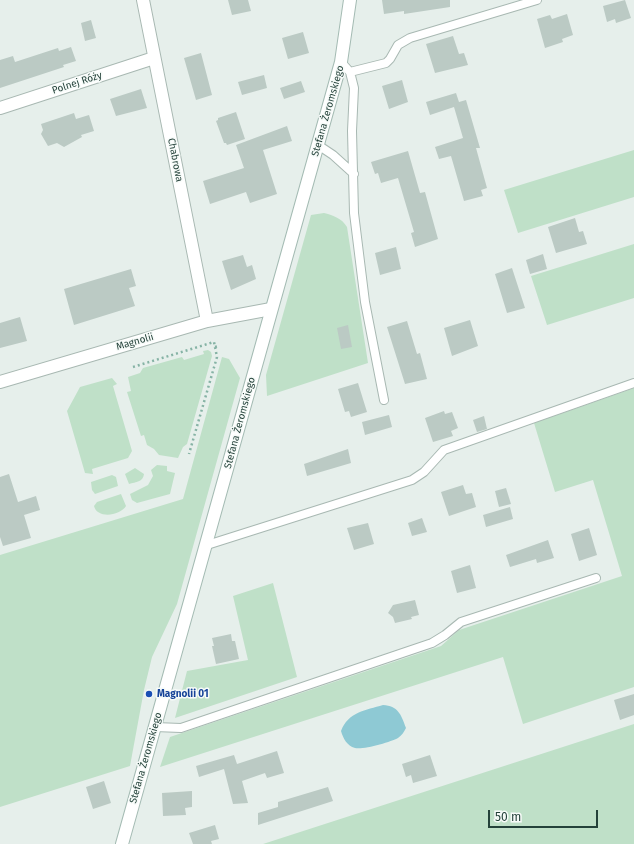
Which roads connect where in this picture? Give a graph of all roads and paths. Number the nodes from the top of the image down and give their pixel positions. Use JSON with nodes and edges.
{"nodes":[{"id":1,"x":144,"y":0,"type":"edge"},
{"id":2,"x":350,"y":0,"type":"edge"},
{"id":3,"x":538,"y":0,"type":"edge"},
{"id":4,"x":154,"y":58,"type":"junction"},
{"id":5,"x":341,"y":62,"type":"junction"},
{"id":6,"x":350,"y":72,"type":"junction"},
{"id":7,"x":0,"y":108,"type":"edge"},
{"id":8,"x":318,"y":145,"type":"junction"},
{"id":9,"x":354,"y":174,"type":"junction"},
{"id":10,"x":271,"y":309,"type":"junction"},
{"id":11,"x":208,"y":321,"type":"junction"},
{"id":12,"x":219,"y":346,"type":"dead end"},
{"id":13,"x":215,"y":347,"type":"junction"},
{"id":14,"x":133,"y":367,"type":"dead end"},
{"id":15,"x":0,"y":382,"type":"edge"},
{"id":16,"x":634,"y":383,"type":"edge"},
{"id":17,"x":384,"y":400,"type":"dead end"},
{"id":18,"x":189,"y":454,"type":"dead end"},
{"id":19,"x":207,"y":545,"type":"junction"},
{"id":20,"x":596,"y":578,"type":"dead end"},
{"id":21,"x":155,"y":727,"type":"junction"},
{"id":22,"x":122,"y":844,"type":"edge"}],
"edges":[{"from":1,"to":4,"type":"street","name":"Chabrowa"},
{"from":2,"to":5,"type":"street","name":"Stefana Żeromskiego"},
{"from":3,"to":6,"type":"lane"},
{"from":4,"to":7,"type":"street","name":"Polnej Róży"},
{"from":4,"to":11,"type":"street","name":"Chabrowa"},
{"from":5,"to":6,"type":"lane"},
{"from":5,"to":8,"type":"street","name":"Stefana Żeromskiego"},
{"from":6,"to":9,"type":"lane"},
{"from":8,"to":9,"type":"lane"},
{"from":8,"to":10,"type":"street","name":"Stefana Żeromskiego"},
{"from":9,"to":17,"type":"lane"},
{"from":10,"to":11,"type":"street","name":"Magnolii"},
{"from":10,"to":19,"type":"street","name":"Stefana Żeromskiego"},
{"from":11,"to":15,"type":"street","name":"Magnolii"},
{"from":12,"to":13,"type":"path"},
{"from":13,"to":14,"type":"path"},
{"from":13,"to":18,"type":"path"},
{"from":16,"to":19,"type":"lane"},
{"from":19,"to":21,"type":"street","name":"Stefana Żeromskiego"},
{"from":20,"to":21,"type":"lane"},
{"from":21,"to":22,"type":"street","name":"Stefana Żeromskiego"}]}
